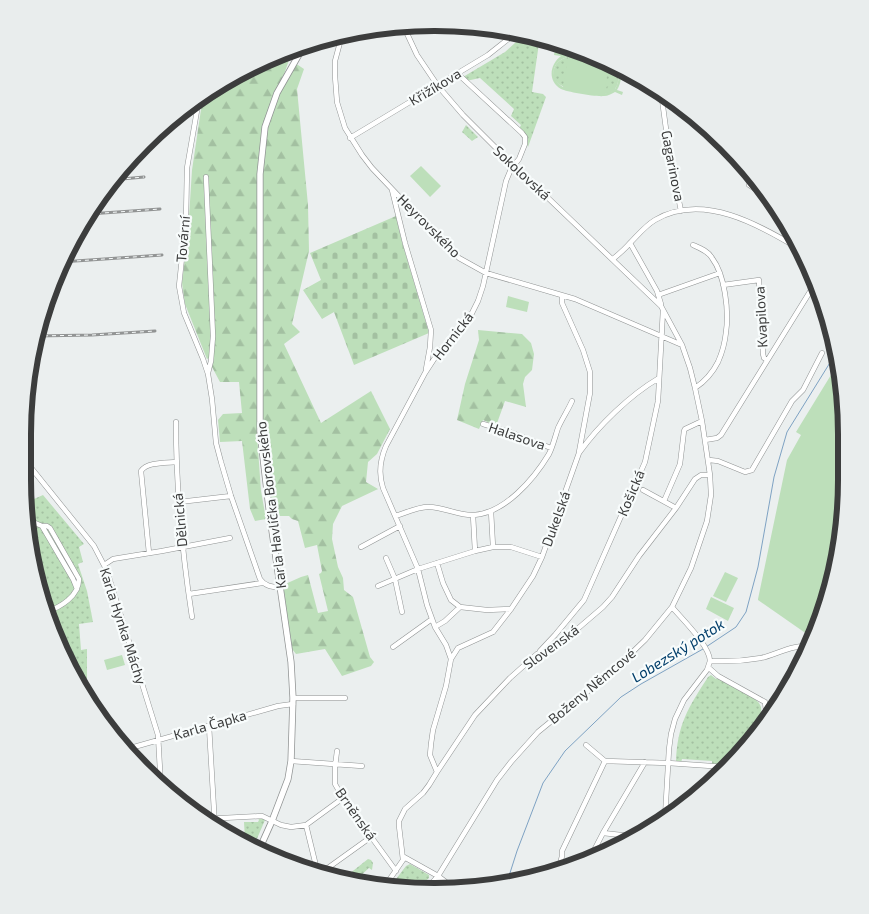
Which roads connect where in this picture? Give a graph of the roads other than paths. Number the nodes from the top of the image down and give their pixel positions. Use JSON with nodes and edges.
{"nodes":[{"id":1,"x":406,"y":32,"type":"edge"},
{"id":2,"x":508,"y":38,"type":"edge"},
{"id":3,"x":340,"y":43,"type":"edge"},
{"id":4,"x":300,"y":55,"type":"edge"},
{"id":5,"x":458,"y":74,"type":"junction"},
{"id":6,"x":438,"y":86,"type":"junction"},
{"id":7,"x":662,"y":102,"type":"edge"},
{"id":8,"x":197,"y":109,"type":"edge"},
{"id":9,"x":350,"y":138,"type":"junction"},
{"id":10,"x":514,"y":165,"type":"junction"},
{"id":11,"x":206,"y":177,"type":"dead end"},
{"id":12,"x":391,"y":188,"type":"junction"},
{"id":13,"x":681,"y":211,"type":"junction"},
{"id":14,"x":630,"y":243,"type":"junction"},
{"id":15,"x":789,"y":243,"type":"edge"},
{"id":16,"x":693,"y":245,"type":"dead end"},
{"id":17,"x":613,"y":259,"type":"junction"},
{"id":18,"x":486,"y":273,"type":"junction"},
{"id":19,"x":720,"y":273,"type":"junction"},
{"id":20,"x":723,"y":285,"type":"junction"},
{"id":21,"x":811,"y":290,"type":"edge"},
{"id":22,"x":658,"y":295,"type":"junction"},
{"id":23,"x":562,"y":296,"type":"junction"},
{"id":24,"x":662,"y":307,"type":"junction"},
{"id":25,"x":661,"y":336,"type":"junction"},
{"id":26,"x":682,"y":345,"type":"junction"},
{"id":27,"x":822,"y":353,"type":"dead end"},
{"id":28,"x":767,"y":360,"type":"junction"},
{"id":29,"x":425,"y":373,"type":"junction"},
{"id":30,"x":208,"y":374,"type":"junction"},
{"id":31,"x":660,"y":378,"type":"junction"},
{"id":32,"x":695,"y":388,"type":"junction"},
{"id":33,"x":572,"y":401,"type":"dead end"},
{"id":34,"x":702,"y":421,"type":"junction"},
{"id":35,"x":176,"y":422,"type":"dead end"},
{"id":36,"x":483,"y":424,"type":"dead end"},
{"id":37,"x":705,"y":440,"type":"junction"},
{"id":38,"x":551,"y":448,"type":"junction"},
{"id":39,"x":579,"y":453,"type":"junction"},
{"id":40,"x":708,"y":460,"type":"junction"},
{"id":41,"x":176,"y":462,"type":"junction"},
{"id":42,"x":31,"y":468,"type":"edge"},
{"id":43,"x":710,"y":474,"type":"junction"},
{"id":44,"x":643,"y":490,"type":"dead end"},
{"id":45,"x":230,"y":496,"type":"junction"},
{"id":46,"x":664,"y":501,"type":"junction"},
{"id":47,"x":179,"y":502,"type":"junction"},
{"id":48,"x":676,"y":508,"type":"junction"},
{"id":49,"x":492,"y":511,"type":"junction"},
{"id":50,"x":473,"y":515,"type":"junction"},
{"id":51,"x":396,"y":516,"type":"junction"},
{"id":52,"x":34,"y":522,"type":"edge"},
{"id":53,"x":400,"y":526,"type":"junction"},
{"id":54,"x":230,"y":538,"type":"dead end"},
{"id":55,"x":182,"y":547,"type":"junction"},
{"id":56,"x":361,"y":547,"type":"dead end"},
{"id":57,"x":493,"y":547,"type":"junction"},
{"id":58,"x":474,"y":552,"type":"junction"},
{"id":59,"x":149,"y":553,"type":"junction"},
{"id":60,"x":542,"y":557,"type":"junction"},
{"id":61,"x":386,"y":558,"type":"dead end"},
{"id":62,"x":437,"y":563,"type":"junction"},
{"id":63,"x":104,"y":565,"type":"junction"},
{"id":64,"x":418,"y":569,"type":"junction"},
{"id":65,"x":395,"y":580,"type":"junction"},
{"id":66,"x":262,"y":583,"type":"junction"},
{"id":67,"x":378,"y":586,"type":"dead end"},
{"id":68,"x":280,"y":587,"type":"junction"},
{"id":69,"x":189,"y":594,"type":"junction"},
{"id":70,"x":460,"y":607,"type":"junction"},
{"id":71,"x":672,"y":607,"type":"junction"},
{"id":72,"x":53,"y":609,"type":"edge"},
{"id":73,"x":511,"y":609,"type":"junction"},
{"id":74,"x":402,"y":612,"type":"dead end"},
{"id":75,"x":192,"y":617,"type":"dead end"},
{"id":76,"x":432,"y":619,"type":"junction"},
{"id":77,"x":434,"y":627,"type":"junction"},
{"id":78,"x":801,"y":646,"type":"edge"},
{"id":79,"x":393,"y":647,"type":"dead end"},
{"id":80,"x":537,"y":654,"type":"junction"},
{"id":81,"x":452,"y":659,"type":"junction"},
{"id":82,"x":710,"y":661,"type":"junction"},
{"id":83,"x":708,"y":668,"type":"junction"},
{"id":84,"x":345,"y":698,"type":"dead end"},
{"id":85,"x":293,"y":701,"type":"junction"},
{"id":86,"x":765,"y":710,"type":"edge"},
{"id":87,"x":209,"y":726,"type":"junction"},
{"id":88,"x":158,"y":740,"type":"junction"},
{"id":89,"x":586,"y":745,"type":"dead end"},
{"id":90,"x":133,"y":747,"type":"edge"},
{"id":91,"x":337,"y":751,"type":"dead end"},
{"id":92,"x":605,"y":761,"type":"junction"},
{"id":93,"x":291,"y":762,"type":"junction"},
{"id":94,"x":645,"y":762,"type":"junction"},
{"id":95,"x":668,"y":763,"type":"junction"},
{"id":96,"x":336,"y":764,"type":"junction"},
{"id":97,"x":362,"y":766,"type":"dead end"},
{"id":98,"x":718,"y":767,"type":"edge"},
{"id":99,"x":437,"y":772,"type":"junction"},
{"id":100,"x":160,"y":775,"type":"edge"},
{"id":101,"x":343,"y":798,"type":"junction"},
{"id":102,"x":665,"y":810,"type":"edge"},
{"id":103,"x":215,"y":818,"type":"joint"},
{"id":104,"x":272,"y":821,"type":"junction"},
{"id":105,"x":306,"y":825,"type":"junction"},
{"id":106,"x":603,"y":834,"type":"junction"},
{"id":107,"x":623,"y":836,"type":"edge"},
{"id":108,"x":371,"y":837,"type":"junction"},
{"id":109,"x":262,"y":844,"type":"edge"},
{"id":110,"x":595,"y":849,"type":"edge"},
{"id":111,"x":404,"y":857,"type":"junction"},
{"id":112,"x":560,"y":862,"type":"edge"},
{"id":113,"x":316,"y":864,"type":"edge"},
{"id":114,"x":328,"y":868,"type":"edge"},
{"id":115,"x":396,"y":871,"type":"junction"},
{"id":116,"x":438,"y":876,"type":"junction"},
{"id":117,"x":389,"y":880,"type":"edge"},
{"id":118,"x":432,"y":883,"type":"edge"},
{"id":119,"x":447,"y":883,"type":"edge"}],
"edges":[{"from":1,"to":6,"type":"street","name":"Sokolovská"},
{"from":2,"to":5,"type":"street","name":"Křižíkova"},
{"from":3,"to":9,"type":"street","name":"Heyrovského"},
{"from":4,"to":68,"type":"street","name":"Karla Havlíčka Borovského"},
{"from":5,"to":6,"type":"street","name":"Křižíkova"},
{"from":5,"to":10,"type":"street","name":"Hornická"},
{"from":6,"to":9,"type":"street","name":"Křižíkova"},
{"from":6,"to":10,"type":"street","name":"Sokolovská"},
{"from":7,"to":13,"type":"street","name":"Gagarinova"},
{"from":8,"to":30,"type":"street","name":"Tovární"},
{"from":9,"to":12,"type":"street","name":"Heyrovského"},
{"from":10,"to":17,"type":"street","name":"Sokolovská"},
{"from":10,"to":18,"type":"street","name":"Hornická"},
{"from":11,"to":30,"type":"street","name":"Tovární"},
{"from":12,"to":18,"type":"street","name":"Heyrovského"},
{"from":12,"to":29,"type":"street"},
{"from":13,"to":14,"type":"street"},
{"from":13,"to":15,"type":"street"},
{"from":14,"to":17,"type":"street"},
{"from":14,"to":22,"type":"street","name":"Sokolovská"},
{"from":16,"to":19,"type":"street"},
{"from":17,"to":24,"type":"street","name":"Sokolovská"},
{"from":18,"to":23,"type":"street","name":"Heyrovského"},
{"from":18,"to":29,"type":"street","name":"Hornická"},
{"from":19,"to":20,"type":"street"},
{"from":19,"to":22,"type":"street"},
{"from":20,"to":28,"type":"street","name":"Kvapilova"},
{"from":20,"to":32,"type":"street"},
{"from":21,"to":28,"type":"street"},
{"from":22,"to":24,"type":"street","name":"Sokolovská"},
{"from":23,"to":25,"type":"street","name":"Heyrovského"},
{"from":23,"to":39,"type":"street"},
{"from":24,"to":25,"type":"street","name":"Košická"},
{"from":24,"to":26,"type":"street","name":"Sokolovská"},
{"from":25,"to":26,"type":"street","name":"Heyrovského"},
{"from":25,"to":31,"type":"street","name":"Košická"},
{"from":26,"to":32,"type":"street","name":"Sokolovská"},
{"from":27,"to":40,"type":"street"},
{"from":28,"to":37,"type":"street"},
{"from":29,"to":51,"type":"street","name":"Hornická"},
{"from":30,"to":45,"type":"street","name":"Tovární"},
{"from":31,"to":39,"type":"street","name":"Dukelská"},
{"from":31,"to":80,"type":"street","name":"Košická"},
{"from":32,"to":34,"type":"street","name":"Sokolovská"},
{"from":33,"to":38,"type":"street"},
{"from":34,"to":37,"type":"street","name":"Sokolovská"},
{"from":34,"to":46,"type":"street"},
{"from":35,"to":41,"type":"street","name":"Dělnická"},
{"from":36,"to":38,"type":"street","name":"Halasova"},
{"from":37,"to":40,"type":"street","name":"Sokolovská"},
{"from":38,"to":49,"type":"street"},
{"from":39,"to":60,"type":"street","name":"Dukelská"},
{"from":40,"to":43,"type":"street","name":"Boženy Němcové"},
{"from":41,"to":47,"type":"street","name":"Dělnická"},
{"from":41,"to":59,"type":"street"},
{"from":42,"to":63,"type":"street","name":"Karla Hynka Máchy"},
{"from":43,"to":48,"type":"street","name":"Slovenská"},
{"from":43,"to":71,"type":"street","name":"Boženy Němcové"},
{"from":44,"to":46,"type":"street"},
{"from":45,"to":47,"type":"street"},
{"from":45,"to":66,"type":"street","name":"Tovární"},
{"from":46,"to":48,"type":"street"},
{"from":47,"to":55,"type":"street","name":"Dělnická"},
{"from":48,"to":80,"type":"street","name":"Slovenská"},
{"from":49,"to":50,"type":"street"},
{"from":49,"to":57,"type":"street"},
{"from":50,"to":51,"type":"street"},
{"from":50,"to":58,"type":"street"},
{"from":51,"to":53,"type":"street","name":"Hornická"},
{"from":52,"to":72,"type":"street"},
{"from":53,"to":56,"type":"street"},
{"from":53,"to":64,"type":"street","name":"Hornická"},
{"from":54,"to":55,"type":"street"},
{"from":55,"to":59,"type":"street"},
{"from":55,"to":69,"type":"street","name":"Dělnická"},
{"from":57,"to":58,"type":"street"},
{"from":57,"to":60,"type":"street"},
{"from":58,"to":62,"type":"street"},
{"from":59,"to":63,"type":"street"},
{"from":60,"to":73,"type":"street","name":"Dukelská"},
{"from":61,"to":65,"type":"street"},
{"from":62,"to":64,"type":"street"},
{"from":62,"to":70,"type":"street"},
{"from":63,"to":88,"type":"street","name":"Karla Hynka Máchy"},
{"from":64,"to":65,"type":"street"},
{"from":64,"to":76,"type":"street","name":"Hornická"},
{"from":65,"to":67,"type":"street"},
{"from":65,"to":74,"type":"street"},
{"from":66,"to":68,"type":"street"},
{"from":66,"to":69,"type":"street"},
{"from":68,"to":85,"type":"street","name":"Karla Havlíčka Borovského"},
{"from":69,"to":75,"type":"street","name":"Dělnická"},
{"from":70,"to":73,"type":"street"},
{"from":70,"to":77,"type":"street"},
{"from":71,"to":82,"type":"street"},
{"from":71,"to":116,"type":"street","name":"Boženy Němcové"},
{"from":73,"to":81,"type":"street","name":"Dukelská"},
{"from":76,"to":77,"type":"street","name":"Hornická"},
{"from":76,"to":79,"type":"street"},
{"from":77,"to":81,"type":"street","name":"Hornická"},
{"from":78,"to":82,"type":"street"},
{"from":80,"to":99,"type":"street","name":"Slovenská"},
{"from":81,"to":99,"type":"street"},
{"from":82,"to":83,"type":"street"},
{"from":83,"to":86,"type":"street"},
{"from":83,"to":95,"type":"street"},
{"from":84,"to":85,"type":"street","name":"Karla Čapka"},
{"from":85,"to":87,"type":"street","name":"Karla Čapka"},
{"from":85,"to":93,"type":"street","name":"Karla Havlíčka Borovského"},
{"from":87,"to":88,"type":"street","name":"Karla Čapka"},
{"from":87,"to":103,"type":"street"},
{"from":88,"to":90,"type":"street","name":"Karla Čapka"},
{"from":88,"to":100,"type":"street","name":"Karla Hynka Máchy"},
{"from":89,"to":92,"type":"street"},
{"from":91,"to":96,"type":"street","name":"Brněnská"},
{"from":92,"to":94,"type":"street"},
{"from":92,"to":112,"type":"street"},
{"from":93,"to":96,"type":"street"},
{"from":93,"to":104,"type":"street","name":"Karla Havlíčka Borovského"},
{"from":94,"to":95,"type":"street"},
{"from":94,"to":106,"type":"street"},
{"from":95,"to":98,"type":"street"},
{"from":95,"to":102,"type":"street"},
{"from":96,"to":97,"type":"street"},
{"from":96,"to":101,"type":"street","name":"Brněnská"},
{"from":99,"to":111,"type":"street","name":"Slovenská"},
{"from":101,"to":105,"type":"street"},
{"from":101,"to":108,"type":"street","name":"Brněnská"},
{"from":103,"to":104,"type":"street"},
{"from":104,"to":105,"type":"street"},
{"from":104,"to":109,"type":"street","name":"Karla Havlíčka Borovského"},
{"from":105,"to":113,"type":"street"},
{"from":106,"to":107,"type":"street"},
{"from":106,"to":110,"type":"street"},
{"from":108,"to":114,"type":"street"},
{"from":108,"to":115,"type":"street","name":"Brněnská"},
{"from":111,"to":115,"type":"street"},
{"from":111,"to":116,"type":"street"},
{"from":115,"to":117,"type":"street"},
{"from":116,"to":118,"type":"street","name":"Boženy Němcové"},
{"from":116,"to":119,"type":"street"}]}
